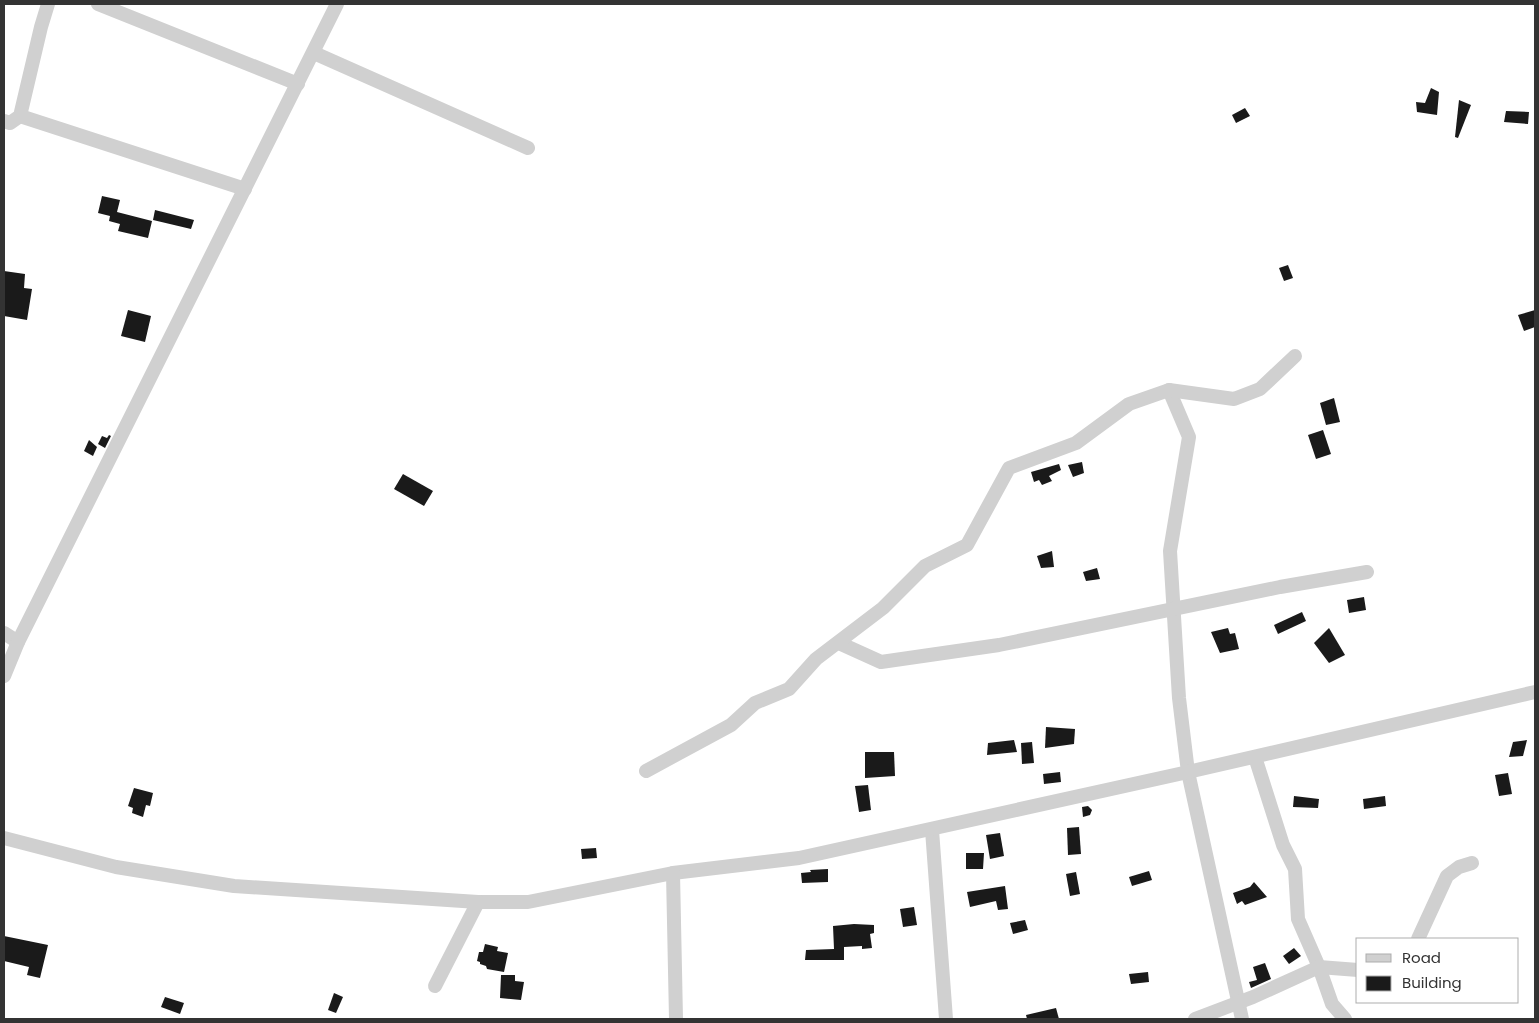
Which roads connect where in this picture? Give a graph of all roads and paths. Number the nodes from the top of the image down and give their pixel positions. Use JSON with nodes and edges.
{"nodes":[{"id":1,"x":48,"y":4,"type":"edge"},
{"id":2,"x":98,"y":4,"type":"edge"},
{"id":3,"x":337,"y":4,"type":"edge"},
{"id":4,"x":314,"y":53,"type":"junction"},
{"id":5,"x":298,"y":84,"type":"junction"},
{"id":6,"x":20,"y":116,"type":"junction"},
{"id":7,"x":4,"y":122,"type":"edge"},
{"id":8,"x":528,"y":148,"type":"dead end"},
{"id":9,"x":245,"y":189,"type":"junction"},
{"id":10,"x":1295,"y":356,"type":"dead end"},
{"id":11,"x":1169,"y":390,"type":"junction"},
{"id":12,"x":1367,"y":572,"type":"dead end"},
{"id":13,"x":1174,"y":609,"type":"junction"},
{"id":14,"x":4,"y":633,"type":"edge"},
{"id":15,"x":18,"y":642,"type":"junction"},
{"id":16,"x":839,"y":642,"type":"junction"},
{"id":17,"x":4,"y":676,"type":"edge"},
{"id":18,"x":1535,"y":692,"type":"edge"},
{"id":19,"x":1255,"y":757,"type":"junction"},
{"id":20,"x":646,"y":770,"type":"dead end"},
{"id":21,"x":1188,"y":772,"type":"junction"},
{"id":22,"x":932,"y":830,"type":"junction"},
{"id":23,"x":4,"y":838,"type":"edge"},
{"id":24,"x":1472,"y":862,"type":"dead end"},
{"id":25,"x":673,"y":873,"type":"junction"},
{"id":26,"x":478,"y":902,"type":"junction"},
{"id":27,"x":1418,"y":938,"type":"edge"},
{"id":28,"x":1319,"y":967,"type":"junction"},
{"id":29,"x":1356,"y":970,"type":"edge"},
{"id":30,"x":435,"y":986,"type":"dead end"},
{"id":31,"x":1239,"y":1002,"type":"junction"},
{"id":32,"x":676,"y":1019,"type":"edge"},
{"id":33,"x":946,"y":1019,"type":"edge"},
{"id":34,"x":1195,"y":1019,"type":"edge"},
{"id":35,"x":1242,"y":1019,"type":"edge"},
{"id":36,"x":1346,"y":1019,"type":"edge"}],
"edges":[{"from":1,"to":6,"type":"street"},
{"from":2,"to":5,"type":"street"},
{"from":3,"to":4,"type":"street"},
{"from":4,"to":5,"type":"street"},
{"from":4,"to":8,"type":"street"},
{"from":5,"to":9,"type":"street"},
{"from":6,"to":7,"type":"street"},
{"from":6,"to":9,"type":"street"},
{"from":9,"to":15,"type":"street"},
{"from":10,"to":11,"type":"street"},
{"from":11,"to":13,"type":"street"},
{"from":11,"to":16,"type":"street"},
{"from":12,"to":13,"type":"street"},
{"from":13,"to":16,"type":"street"},
{"from":13,"to":21,"type":"street"},
{"from":14,"to":15,"type":"street"},
{"from":15,"to":17,"type":"street"},
{"from":16,"to":20,"type":"street"},
{"from":18,"to":19,"type":"street"},
{"from":19,"to":21,"type":"street"},
{"from":19,"to":28,"type":"street"},
{"from":21,"to":22,"type":"street"},
{"from":21,"to":31,"type":"street"},
{"from":22,"to":25,"type":"street"},
{"from":22,"to":33,"type":"street"},
{"from":23,"to":26,"type":"street"},
{"from":24,"to":27,"type":"street"},
{"from":25,"to":26,"type":"street"},
{"from":25,"to":32,"type":"street"},
{"from":26,"to":30,"type":"street"},
{"from":28,"to":29,"type":"street"},
{"from":28,"to":31,"type":"street"},
{"from":28,"to":36,"type":"street"},
{"from":31,"to":34,"type":"street"},
{"from":31,"to":35,"type":"street"}]}
